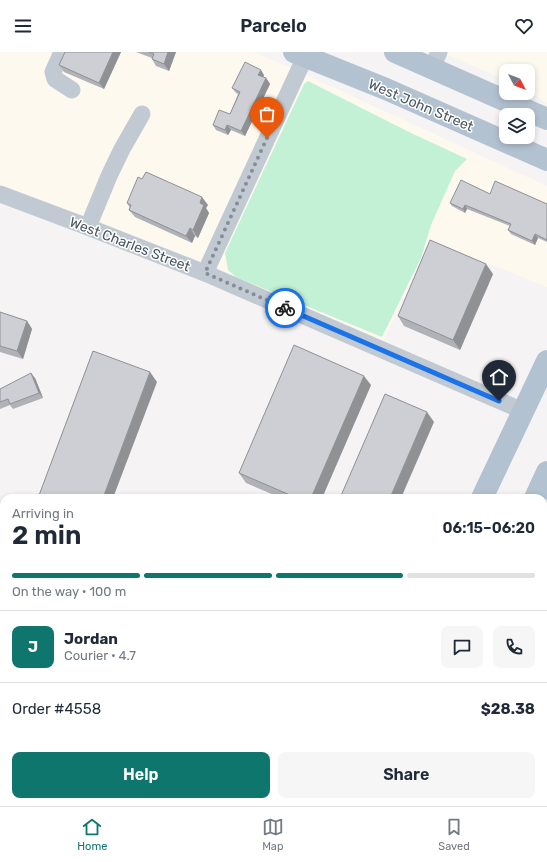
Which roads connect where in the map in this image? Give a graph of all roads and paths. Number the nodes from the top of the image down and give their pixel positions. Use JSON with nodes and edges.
{"nodes":[{"id":1,"x":62,"y":52,"type":"edge"},
{"id":2,"x":395,"y":52,"type":"edge"},
{"id":3,"x":303,"y":53,"type":"edge"},
{"id":4,"x":435,"y":60,"type":"edge"},
{"id":5,"x":72,"y":90,"type":"dead end"},
{"id":6,"x":142,"y":114,"type":"dead end"},
{"id":7,"x":547,"y":118,"type":"edge"},
{"id":8,"x":547,"y":160,"type":"edge"},
{"id":9,"x":0,"y":194,"type":"edge"},
{"id":10,"x":88,"y":227,"type":"junction"},
{"id":11,"x":205,"y":273,"type":"junction"},
{"id":12,"x":547,"y":361,"type":"edge"},
{"id":13,"x":523,"y":411,"type":"junction"},
{"id":14,"x":547,"y":472,"type":"edge"},
{"id":15,"x":484,"y":494,"type":"edge"},
{"id":16,"x":537,"y":494,"type":"edge"}],
"edges":[{"from":1,"to":5,"type":"street"},
{"from":2,"to":4,"type":"main road"},
{"from":3,"to":8,"type":"main road","name":"West John Street"},
{"from":3,"to":11,"type":"street"},
{"from":4,"to":7,"type":"main road"},
{"from":6,"to":10,"type":"street"},
{"from":9,"to":10,"type":"street","name":"West Charles Street"},
{"from":10,"to":11,"type":"street","name":"West Charles Street"},
{"from":11,"to":13,"type":"street","name":"West Charles Street"},
{"from":12,"to":13,"type":"main road"},
{"from":13,"to":15,"type":"main road"},
{"from":14,"to":16,"type":"main road"}]}
